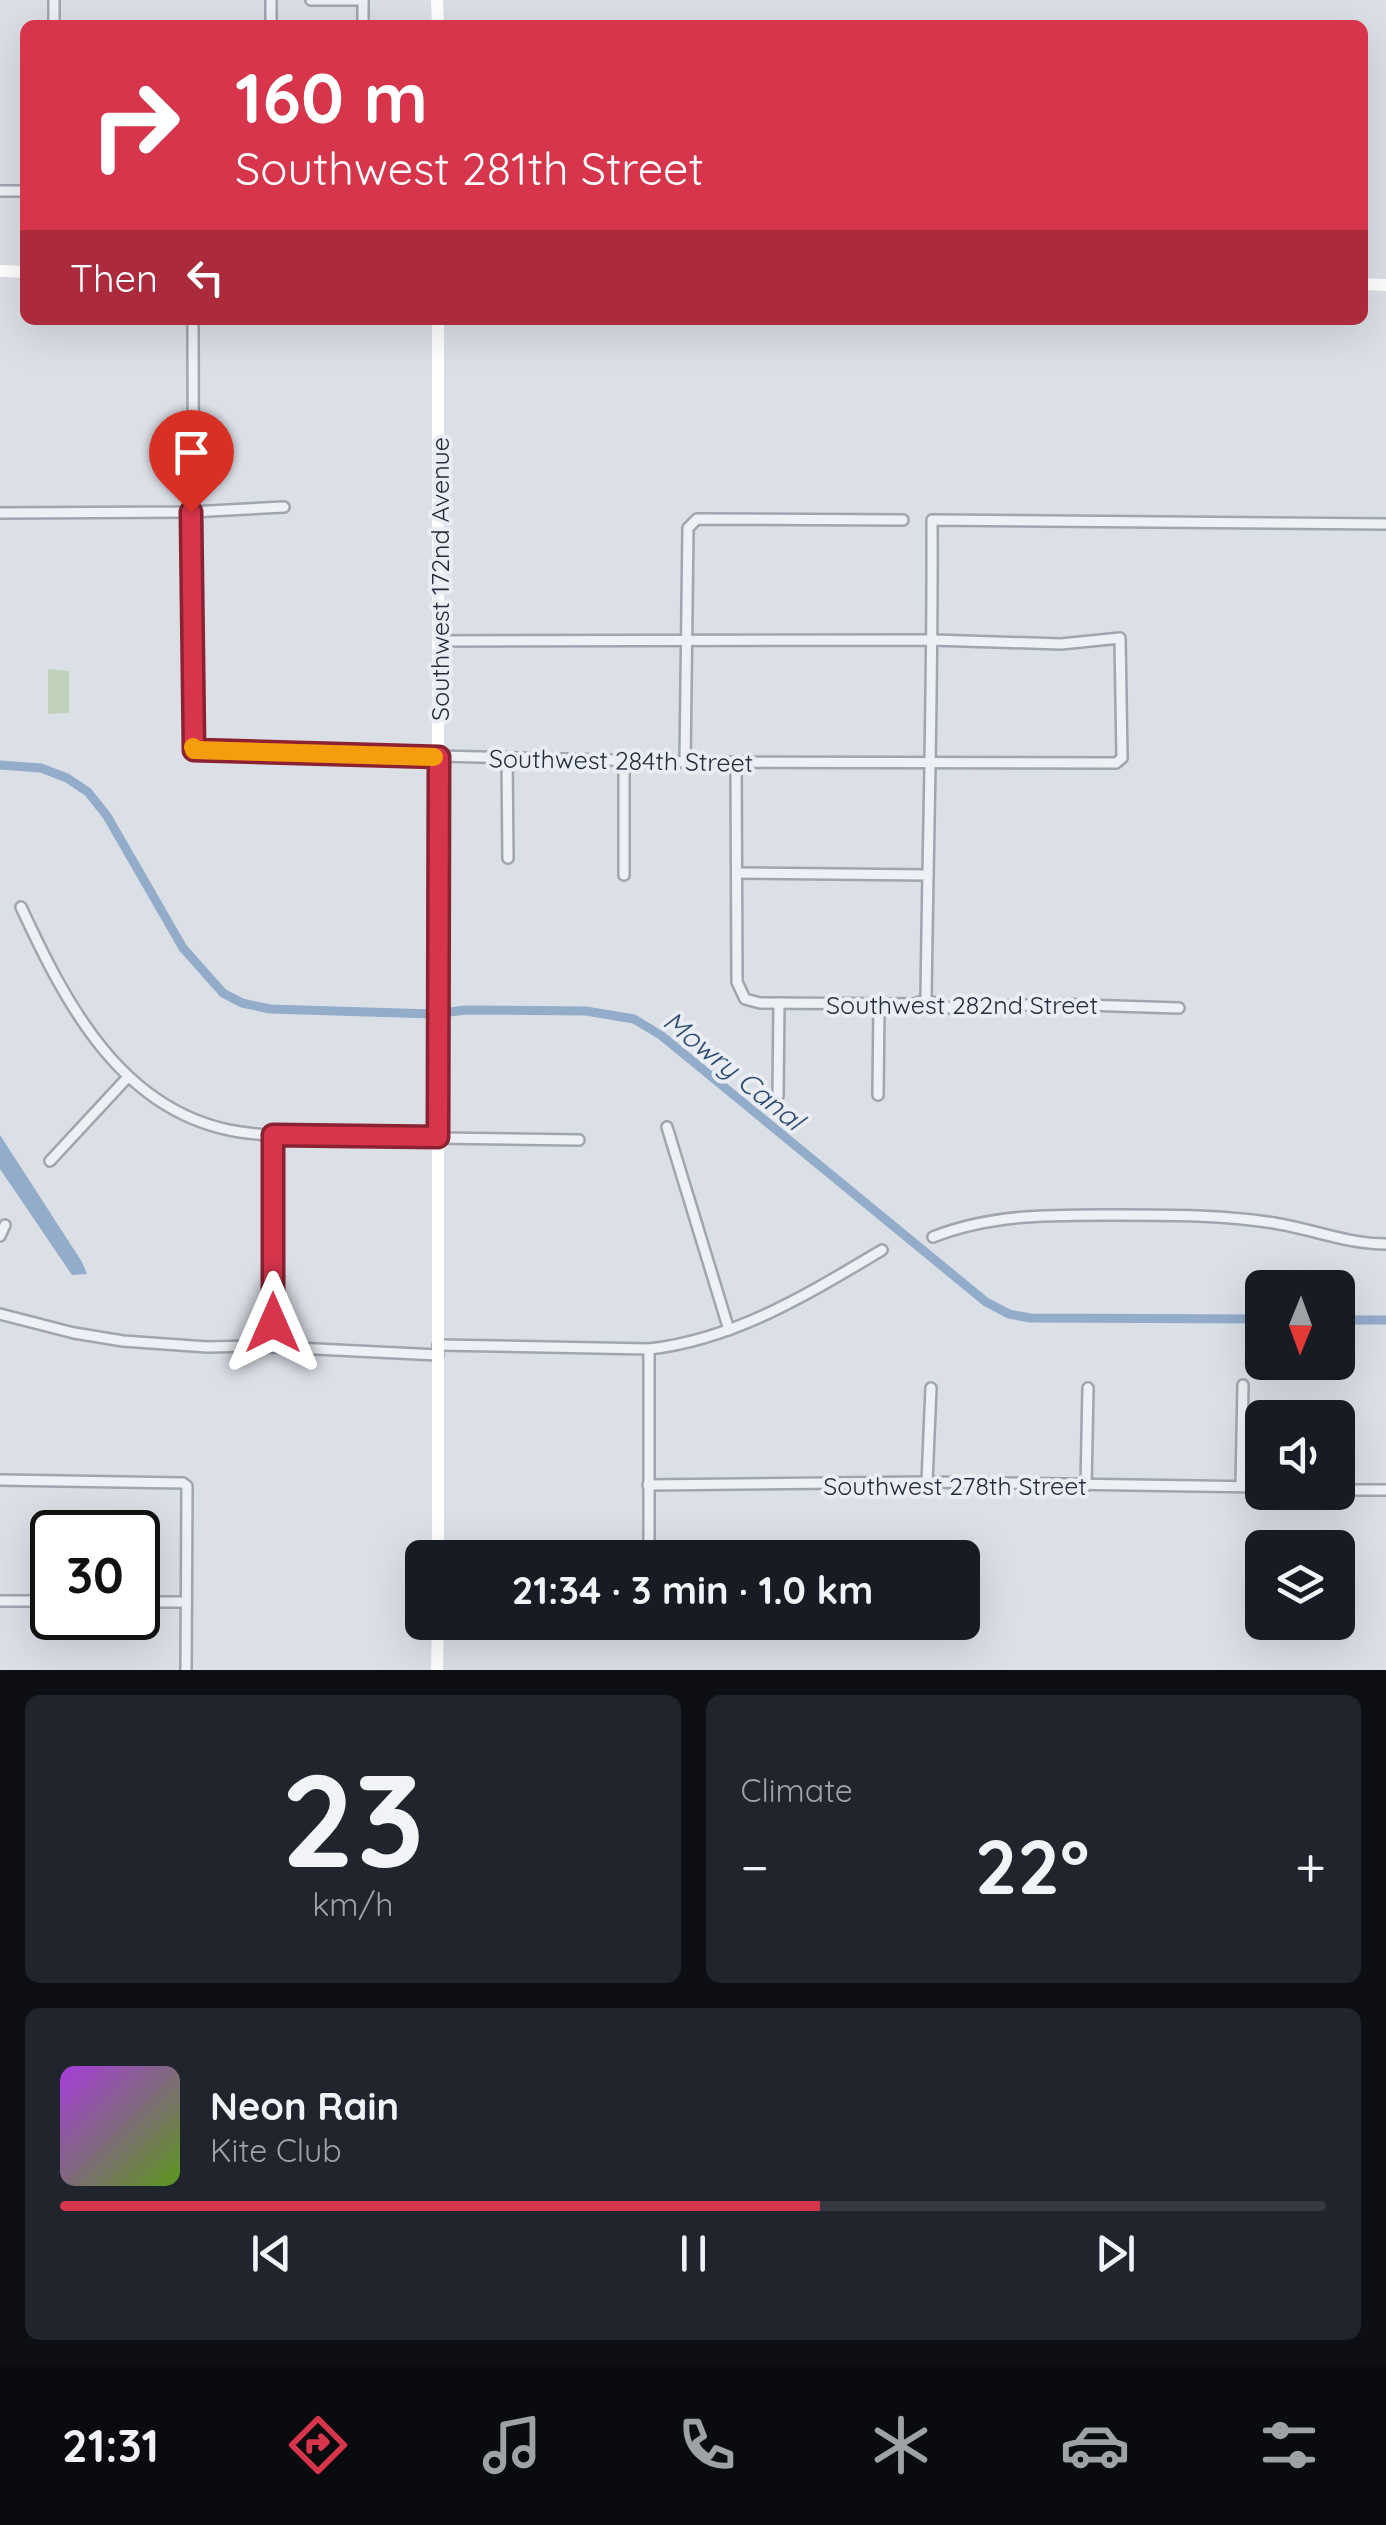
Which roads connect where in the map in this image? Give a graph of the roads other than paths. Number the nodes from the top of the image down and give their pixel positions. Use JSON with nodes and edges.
{"nodes":[{"id":1,"x":311,"y":0,"type":"edge"},
{"id":2,"x":363,"y":0,"type":"edge"},
{"id":3,"x":193,"y":325,"type":"edge"},
{"id":4,"x":438,"y":325,"type":"edge"},
{"id":5,"x":284,"y":507,"type":"dead end"},
{"id":6,"x":191,"y":512,"type":"junction"},
{"id":7,"x":0,"y":513,"type":"edge"},
{"id":8,"x":903,"y":520,"type":"dead end"},
{"id":9,"x":1386,"y":524,"type":"edge"},
{"id":10,"x":933,"y":640,"type":"junction"},
{"id":11,"x":440,"y":641,"type":"junction"},
{"id":12,"x":688,"y":641,"type":"junction"},
{"id":13,"x":439,"y":757,"type":"junction"},
{"id":14,"x":507,"y":758,"type":"junction"},
{"id":15,"x":624,"y":759,"type":"junction"},
{"id":16,"x":685,"y":762,"type":"junction"},
{"id":17,"x":736,"y":762,"type":"junction"},
{"id":18,"x":929,"y":762,"type":"junction"},
{"id":19,"x":508,"y":858,"type":"dead end"},
{"id":20,"x":737,"y":873,"type":"junction"},
{"id":21,"x":624,"y":874,"type":"dead end"},
{"id":22,"x":928,"y":875,"type":"junction"},
{"id":23,"x":21,"y":907,"type":"dead end"},
{"id":24,"x":926,"y":1000,"type":"junction"},
{"id":25,"x":779,"y":1003,"type":"junction"},
{"id":26,"x":879,"y":1004,"type":"junction"},
{"id":27,"x":1179,"y":1008,"type":"dead end"},
{"id":28,"x":127,"y":1078,"type":"junction"},
{"id":29,"x":878,"y":1094,"type":"dead end"},
{"id":30,"x":778,"y":1096,"type":"dead end"},
{"id":31,"x":667,"y":1128,"type":"dead end"},
{"id":32,"x":273,"y":1135,"type":"junction"},
{"id":33,"x":438,"y":1137,"type":"junction"},
{"id":34,"x":579,"y":1140,"type":"dead end"},
{"id":35,"x":50,"y":1162,"type":"dead end"},
{"id":36,"x":5,"y":1225,"type":"dead end"},
{"id":37,"x":0,"y":1236,"type":"edge"},
{"id":38,"x":932,"y":1236,"type":"dead end"},
{"id":39,"x":1386,"y":1244,"type":"edge"},
{"id":40,"x":882,"y":1250,"type":"dead end"},
{"id":41,"x":0,"y":1314,"type":"edge"},
{"id":42,"x":729,"y":1330,"type":"junction"},
{"id":43,"x":273,"y":1347,"type":"junction"},
{"id":44,"x":649,"y":1349,"type":"junction"},
{"id":45,"x":438,"y":1350,"type":"junction"},
{"id":46,"x":1243,"y":1386,"type":"dead end"},
{"id":47,"x":930,"y":1388,"type":"dead end"},
{"id":48,"x":1088,"y":1388,"type":"dead end"},
{"id":49,"x":0,"y":1480,"type":"edge"},
{"id":50,"x":927,"y":1482,"type":"junction"},
{"id":51,"x":648,"y":1484,"type":"junction"},
{"id":52,"x":1086,"y":1486,"type":"junction"},
{"id":53,"x":1241,"y":1486,"type":"junction"},
{"id":54,"x":1245,"y":1486,"type":"edge"},
{"id":55,"x":1355,"y":1490,"type":"edge"},
{"id":56,"x":1386,"y":1490,"type":"edge"},
{"id":57,"x":438,"y":1540,"type":"edge"},
{"id":58,"x":648,"y":1540,"type":"edge"},
{"id":59,"x":0,"y":1601,"type":"edge"},
{"id":60,"x":30,"y":1601,"type":"edge"},
{"id":61,"x":160,"y":1602,"type":"edge"},
{"id":62,"x":186,"y":1602,"type":"junction"},
{"id":63,"x":438,"y":1640,"type":"edge"},
{"id":64,"x":186,"y":1670,"type":"edge"},
{"id":65,"x":437,"y":1670,"type":"edge"}],
"edges":[{"from":1,"to":2,"type":"street"},
{"from":3,"to":6,"type":"street"},
{"from":4,"to":11,"type":"street","name":"Southwest 172nd Avenue"},
{"from":5,"to":6,"type":"street"},
{"from":6,"to":7,"type":"street"},
{"from":6,"to":13,"type":"street","name":"Southwest 284th Street"},
{"from":8,"to":12,"type":"street"},
{"from":9,"to":10,"type":"street"},
{"from":10,"to":12,"type":"street"},
{"from":10,"to":18,"type":"street"},
{"from":10,"to":18,"type":"street","name":"Southwest 284th Street"},
{"from":11,"to":12,"type":"street"},
{"from":11,"to":13,"type":"street","name":"Southwest 172nd Avenue"},
{"from":12,"to":16,"type":"street"},
{"from":13,"to":14,"type":"street","name":"Southwest 284th Street"},
{"from":13,"to":33,"type":"street","name":"Southwest 172nd Avenue"},
{"from":14,"to":15,"type":"street","name":"Southwest 284th Street"},
{"from":14,"to":19,"type":"street"},
{"from":15,"to":16,"type":"street","name":"Southwest 284th Street"},
{"from":15,"to":21,"type":"street"},
{"from":16,"to":17,"type":"street","name":"Southwest 284th Street"},
{"from":17,"to":18,"type":"street","name":"Southwest 284th Street"},
{"from":17,"to":20,"type":"street"},
{"from":18,"to":22,"type":"street"},
{"from":20,"to":22,"type":"street"},
{"from":20,"to":25,"type":"street","name":"Southwest 282nd Street"},
{"from":22,"to":24,"type":"street"},
{"from":23,"to":28,"type":"street"},
{"from":24,"to":26,"type":"street","name":"Southwest 282nd Street"},
{"from":24,"to":27,"type":"street","name":"Southwest 282nd Street"},
{"from":25,"to":26,"type":"street","name":"Southwest 282nd Street"},
{"from":25,"to":30,"type":"street"},
{"from":26,"to":29,"type":"street"},
{"from":28,"to":32,"type":"street"},
{"from":28,"to":35,"type":"street"},
{"from":31,"to":42,"type":"street"},
{"from":32,"to":33,"type":"street"},
{"from":32,"to":43,"type":"street"},
{"from":33,"to":34,"type":"street"},
{"from":33,"to":45,"type":"street","name":"Southwest 172nd Avenue"},
{"from":36,"to":37,"type":"street"},
{"from":38,"to":39,"type":"street"},
{"from":40,"to":42,"type":"street"},
{"from":41,"to":43,"type":"street"},
{"from":42,"to":44,"type":"street"},
{"from":43,"to":45,"type":"street"},
{"from":44,"to":45,"type":"street"},
{"from":44,"to":51,"type":"street"},
{"from":45,"to":57,"type":"street","name":"Southwest 172nd Avenue"},
{"from":46,"to":53,"type":"street"},
{"from":47,"to":50,"type":"street"},
{"from":48,"to":52,"type":"street"},
{"from":49,"to":62,"type":"street"},
{"from":50,"to":51,"type":"street","name":"Southwest 278th Street"},
{"from":50,"to":52,"type":"street","name":"Southwest 278th Street"},
{"from":51,"to":58,"type":"street"},
{"from":52,"to":53,"type":"street","name":"Southwest 278th Street"},
{"from":53,"to":54,"type":"street","name":"Southwest 278th Street"},
{"from":55,"to":56,"type":"street"},
{"from":59,"to":60,"type":"street"},
{"from":61,"to":62,"type":"street"},
{"from":62,"to":64,"type":"street"},
{"from":63,"to":65,"type":"street"}]}
